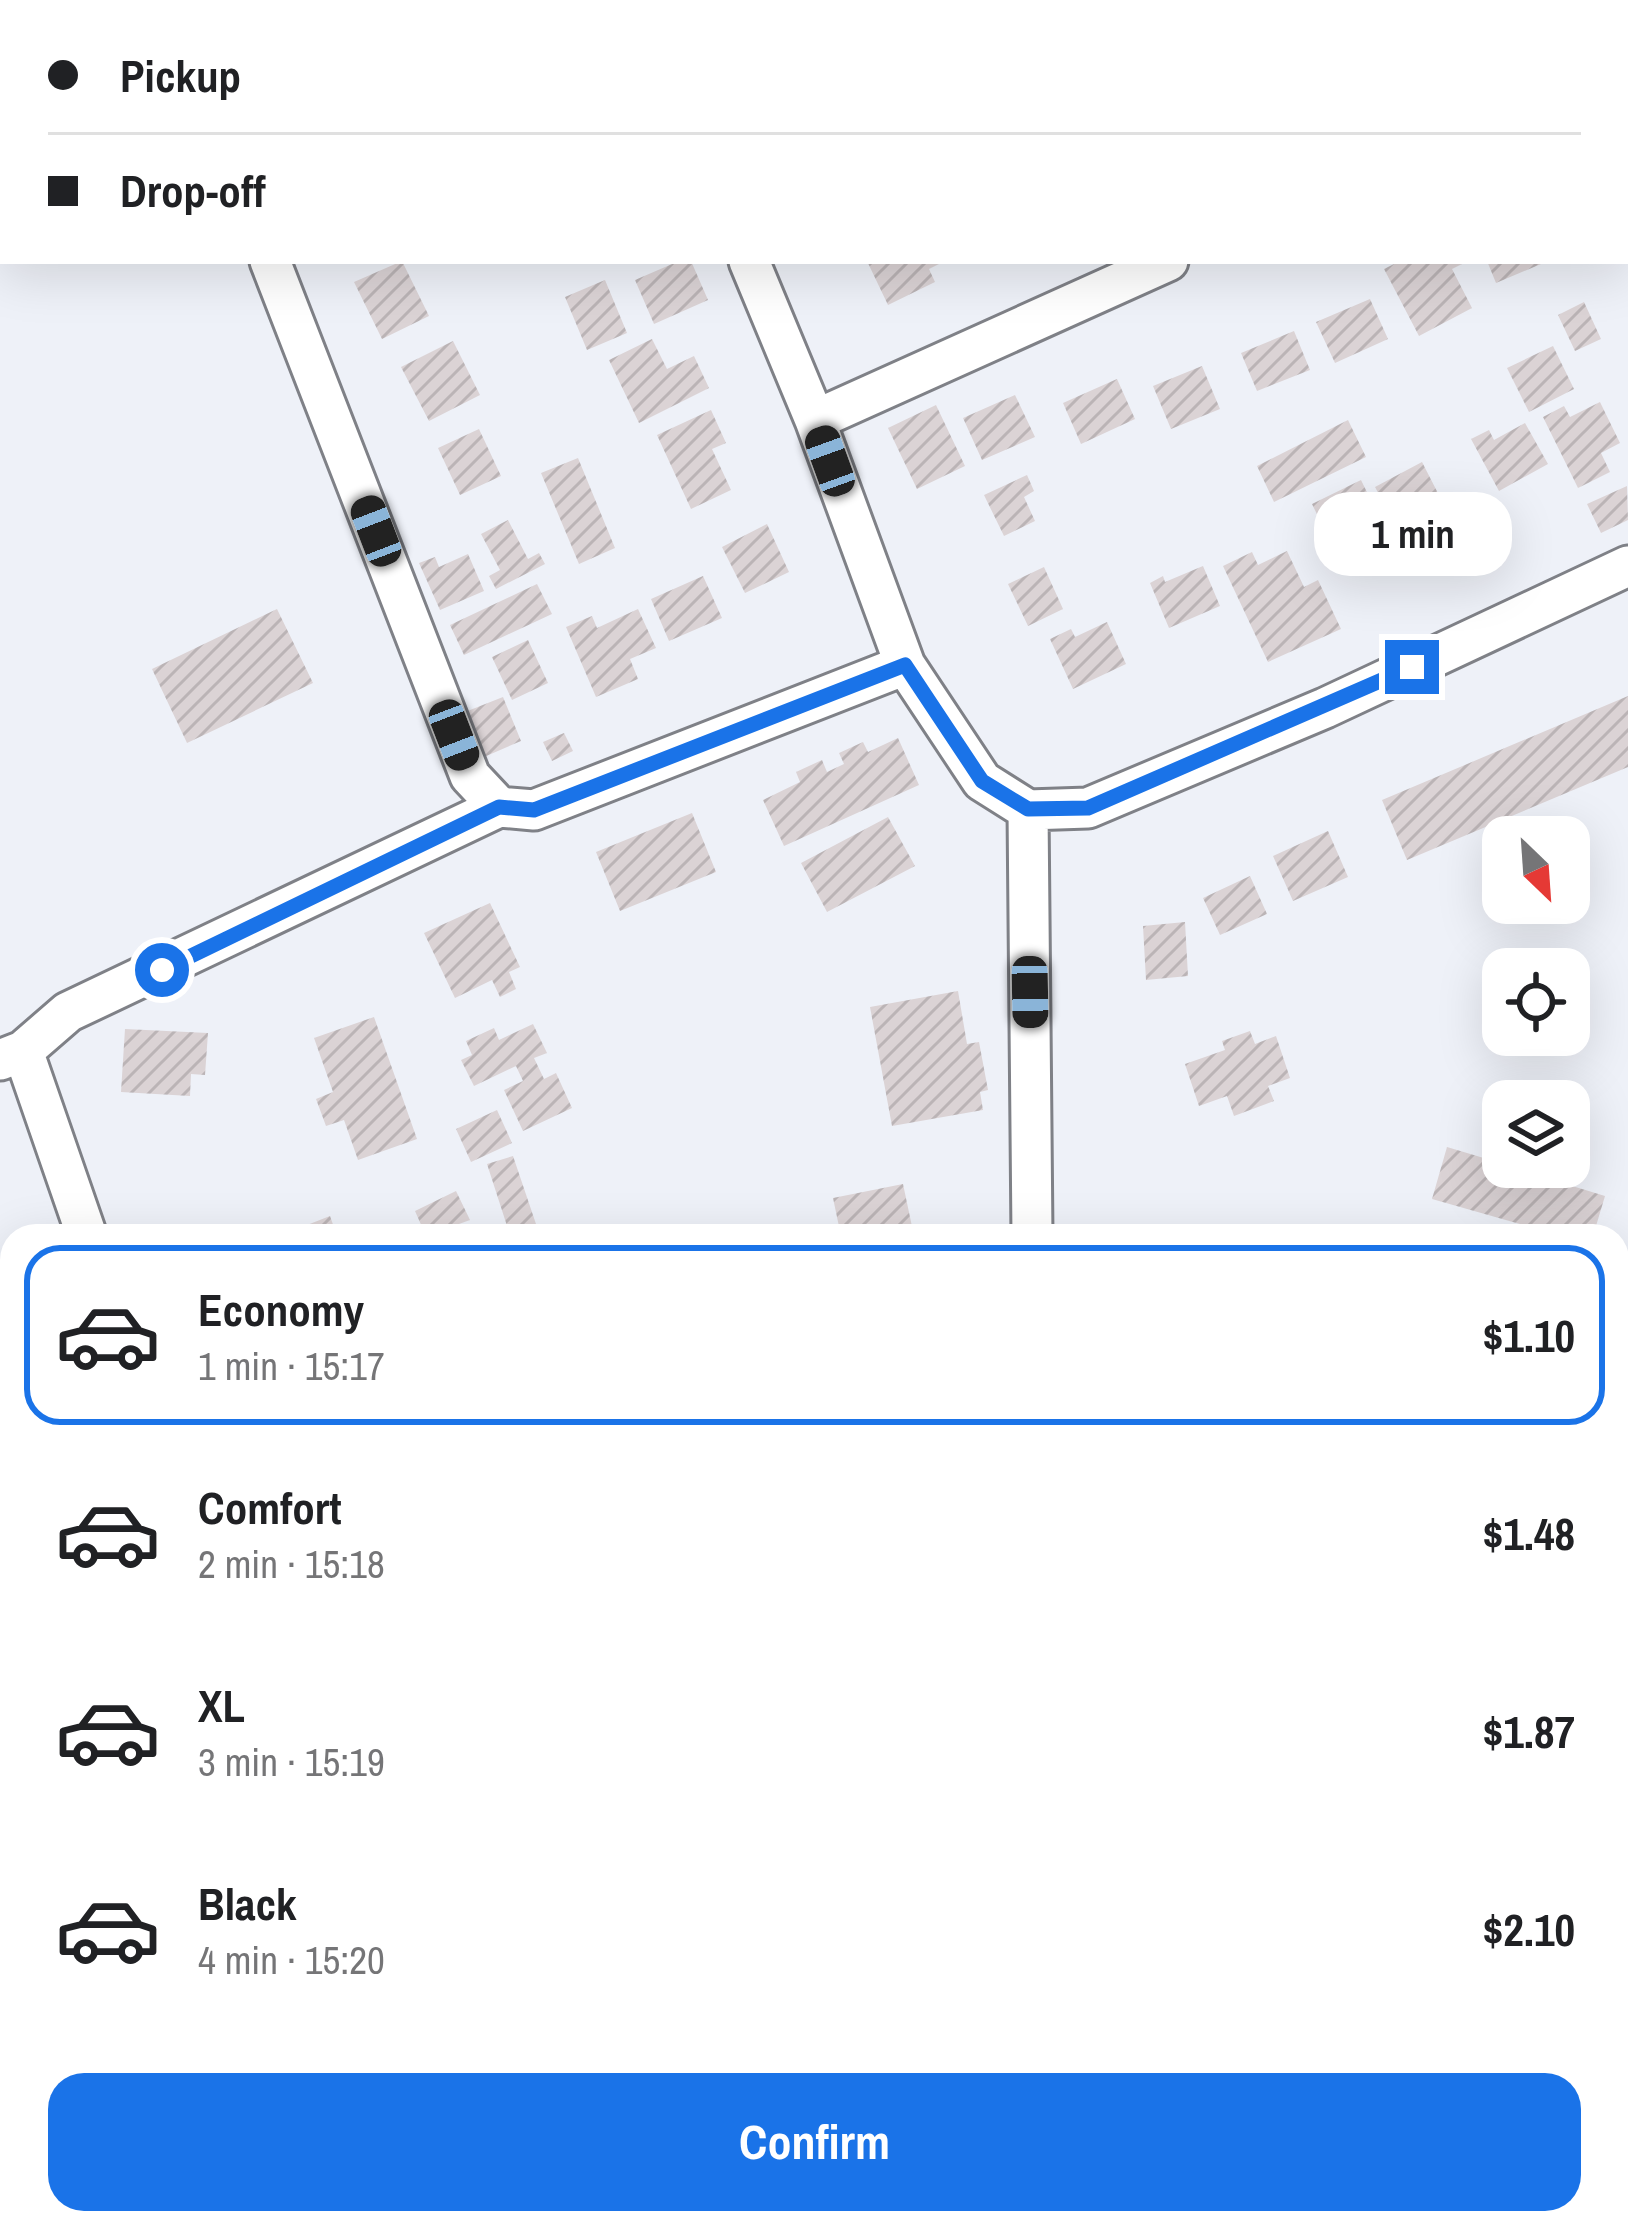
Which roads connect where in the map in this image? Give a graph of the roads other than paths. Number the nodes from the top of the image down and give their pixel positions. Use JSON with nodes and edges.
{"nodes":[{"id":1,"x":271,"y":264,"type":"edge"},
{"id":2,"x":750,"y":264,"type":"edge"},
{"id":3,"x":1161,"y":264,"type":"edge"},
{"id":4,"x":815,"y":420,"type":"junction"},
{"id":5,"x":1628,"y":566,"type":"edge"},
{"id":6,"x":905,"y":665,"type":"junction"},
{"id":7,"x":499,"y":807,"type":"junction"},
{"id":8,"x":1028,"y":809,"type":"junction"},
{"id":9,"x":12,"y":1055,"type":"edge"},
{"id":10,"x":82,"y":1224,"type":"edge"},
{"id":11,"x":1032,"y":1224,"type":"edge"}],
"edges":[{"from":1,"to":7,"type":"street"},
{"from":2,"to":4,"type":"street"},
{"from":3,"to":4,"type":"street"},
{"from":4,"to":6,"type":"street"},
{"from":5,"to":8,"type":"street"},
{"from":6,"to":7,"type":"street"},
{"from":6,"to":8,"type":"street"},
{"from":7,"to":9,"type":"street"},
{"from":8,"to":11,"type":"street"},
{"from":9,"to":10,"type":"street"}]}
